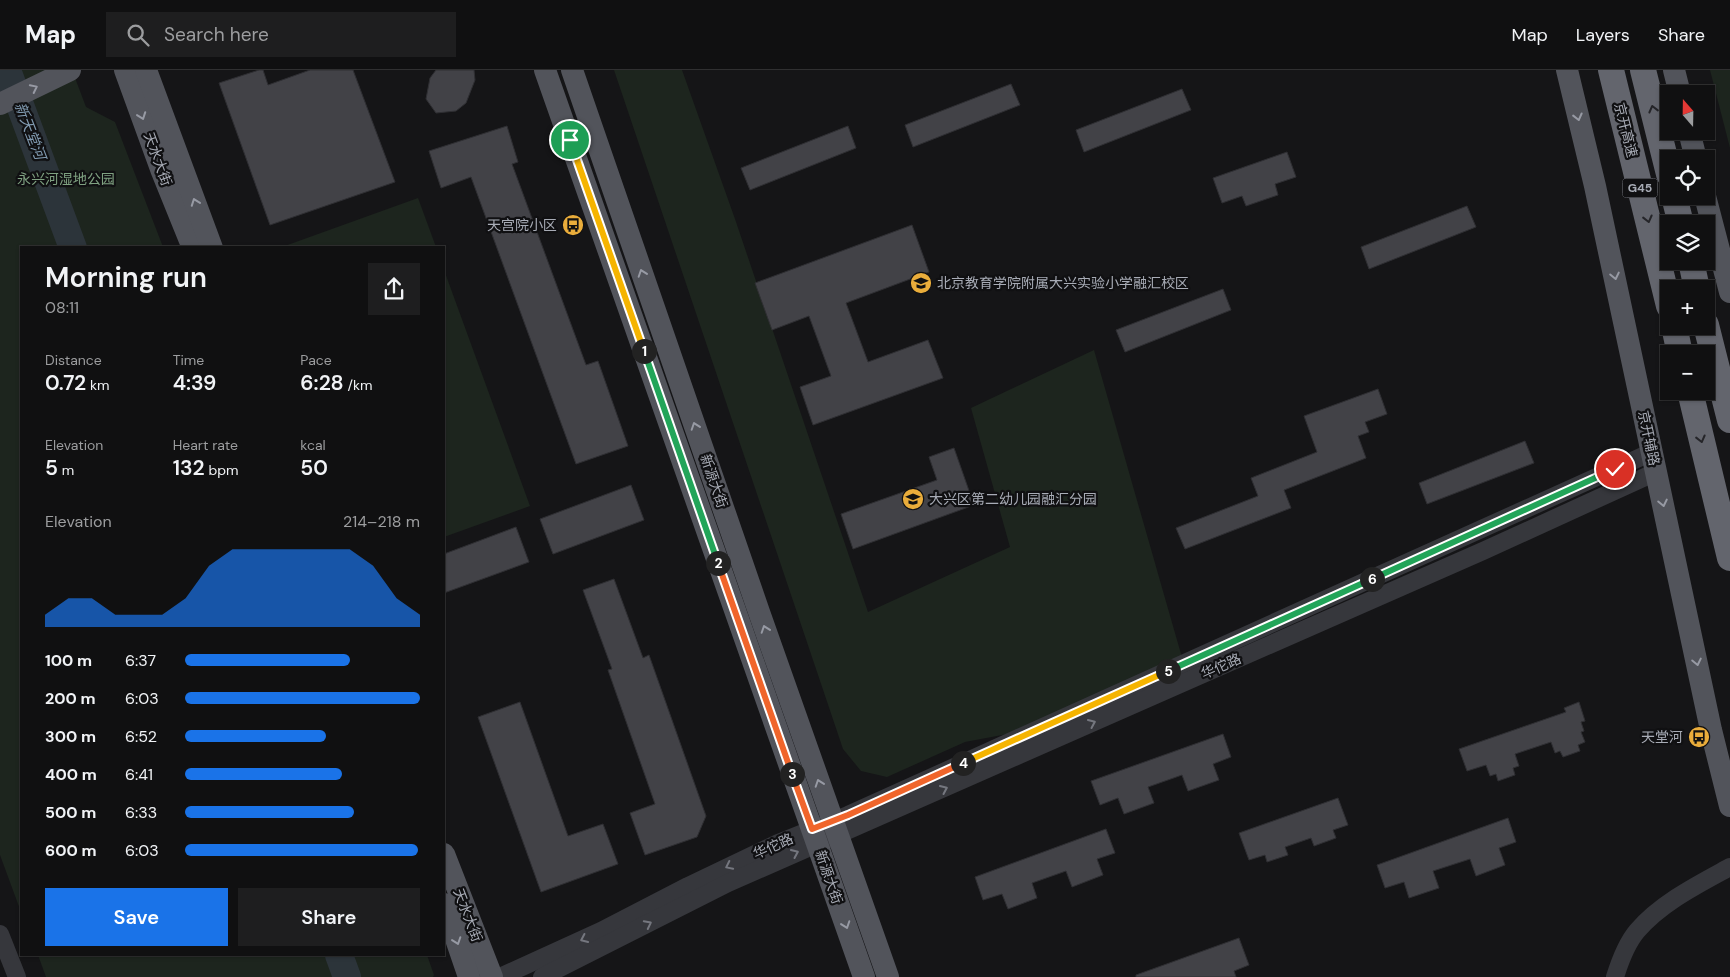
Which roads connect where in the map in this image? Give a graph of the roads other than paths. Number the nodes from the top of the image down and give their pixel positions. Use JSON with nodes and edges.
{"nodes":[{"id":1,"x":125,"y":70,"type":"edge"},
{"id":2,"x":146,"y":70,"type":"edge"},
{"id":3,"x":545,"y":70,"type":"edge"},
{"id":4,"x":572,"y":70,"type":"edge"},
{"id":5,"x":1567,"y":70,"type":"edge"},
{"id":6,"x":1612,"y":70,"type":"edge"},
{"id":7,"x":1643,"y":70,"type":"edge"},
{"id":8,"x":1674,"y":70,"type":"edge"},
{"id":9,"x":69,"y":71,"type":"edge"},
{"id":10,"x":1678,"y":85,"type":"edge"},
{"id":11,"x":0,"y":104,"type":"edge"},
{"id":12,"x":1663,"y":150,"type":"edge"},
{"id":13,"x":1707,"y":205,"type":"edge"},
{"id":14,"x":192,"y":246,"type":"edge"},
{"id":15,"x":211,"y":246,"type":"edge"},
{"id":16,"x":1663,"y":280,"type":"edge"},
{"id":17,"x":1730,"y":292,"type":"edge"},
{"id":18,"x":1709,"y":335,"type":"edge"},
{"id":19,"x":1692,"y":400,"type":"edge"},
{"id":20,"x":1730,"y":420,"type":"edge"},
{"id":21,"x":1654,"y":462,"type":"junction"},
{"id":22,"x":1730,"y":558,"type":"edge"},
{"id":23,"x":1730,"y":806,"type":"edge"},
{"id":24,"x":825,"y":832,"type":"junction"},
{"id":25,"x":445,"y":857,"type":"edge"},
{"id":26,"x":1730,"y":867,"type":"edge"},
{"id":27,"x":445,"y":907,"type":"edge"},
{"id":28,"x":0,"y":934,"type":"edge"},
{"id":29,"x":17,"y":977,"type":"edge"},
{"id":30,"x":469,"y":977,"type":"edge"},
{"id":31,"x":492,"y":977,"type":"edge"},
{"id":32,"x":500,"y":977,"type":"edge"},
{"id":33,"x":542,"y":977,"type":"edge"},
{"id":34,"x":864,"y":977,"type":"edge"},
{"id":35,"x":888,"y":977,"type":"edge"},
{"id":36,"x":1615,"y":977,"type":"edge"}],
"edges":[{"from":1,"to":14,"type":"main road","name":"天水大街","one_way":true},
{"from":15,"to":2,"type":"main road","name":"天水大街","one_way":true},
{"from":3,"to":24,"type":"main road","name":"新源大街"},
{"from":24,"to":4,"type":"main road","name":"新源大街","one_way":true},
{"from":5,"to":21,"type":"main road","name":"京开辅路","one_way":true},
{"from":6,"to":16,"type":"highway","name":"京开高速","number":"G45","one_way":true},
{"from":12,"to":7,"type":"highway","number":"G45","one_way":true},
{"from":8,"to":10,"type":"main road"},
{"from":11,"to":9,"type":"main road","one_way":true},
{"from":13,"to":17,"type":"main road"},
{"from":18,"to":20,"type":"highway"},
{"from":19,"to":22,"type":"highway","one_way":true},
{"from":21,"to":23,"type":"main road","name":"京开辅路","one_way":true},
{"from":21,"to":24,"type":"street","name":"华佗路"},
{"from":24,"to":32,"type":"street","name":"华佗路","one_way":true},
{"from":33,"to":24,"type":"street","name":"华佗路","one_way":true},
{"from":24,"to":34,"type":"main road","name":"新源大街","one_way":true},
{"from":24,"to":35,"type":"main road","name":"新源大街"},
{"from":25,"to":31,"type":"main road","name":"天水大街"},
{"from":26,"to":36,"type":"street"},
{"from":27,"to":30,"type":"main road","name":"天水大街","one_way":true},
{"from":28,"to":29,"type":"street"}]}
